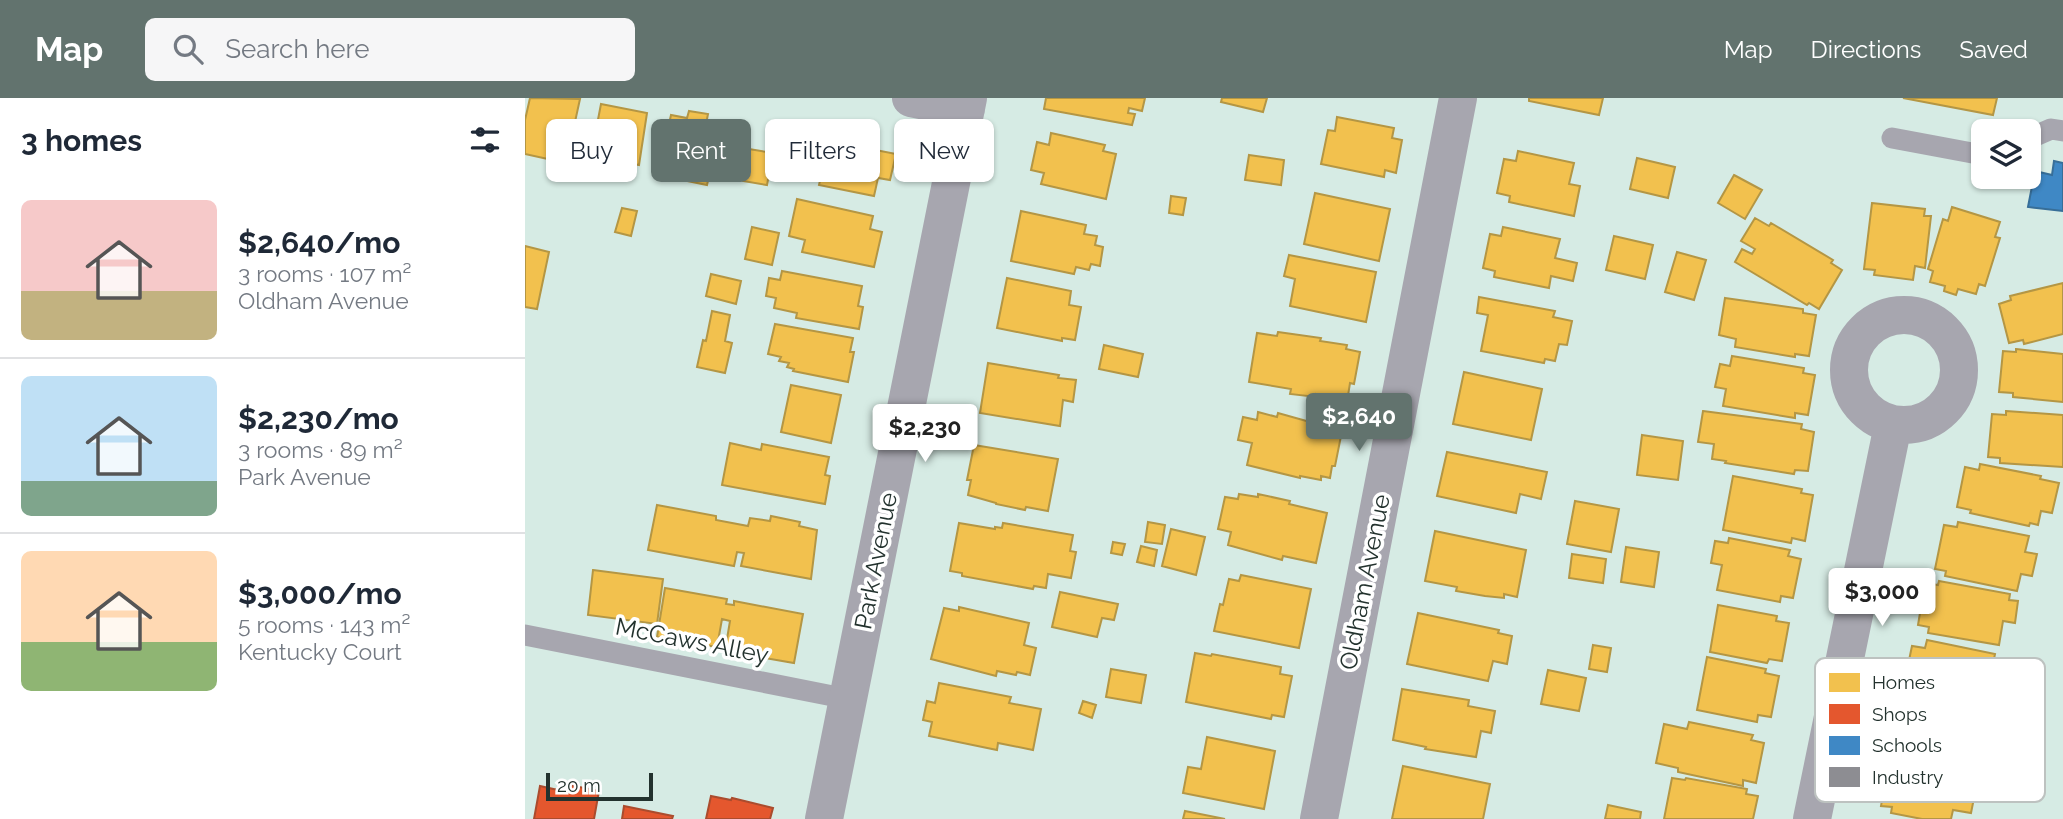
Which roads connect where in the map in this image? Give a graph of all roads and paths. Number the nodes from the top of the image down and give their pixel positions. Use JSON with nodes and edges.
{"nodes":[{"id":1,"x":911,"y":98,"type":"edge"},
{"id":2,"x":1458,"y":98,"type":"edge"},
{"id":3,"x":967,"y":103,"type":"edge"},
{"id":4,"x":2063,"y":131,"type":"edge"},
{"id":5,"x":2041,"y":133,"type":"edge"},
{"id":6,"x":1892,"y":138,"type":"dead end"},
{"id":7,"x":1971,"y":153,"type":"edge"},
{"id":8,"x":1893,"y":425,"type":"dead end"},
{"id":9,"x":525,"y":635,"type":"edge"},
{"id":10,"x":1845,"y":658,"type":"edge"},
{"id":11,"x":848,"y":699,"type":"junction"},
{"id":12,"x":824,"y":819,"type":"edge"},
{"id":13,"x":1319,"y":819,"type":"edge"}],
"edges":[{"from":1,"to":3,"type":"street"},
{"from":2,"to":13,"type":"street","name":"Oldham Avenue"},
{"from":3,"to":11,"type":"street","name":"Park Avenue"},
{"from":4,"to":5,"type":"lane"},
{"from":6,"to":7,"type":"lane"},
{"from":8,"to":10,"type":"street"},
{"from":9,"to":11,"type":"lane","name":"McCaws Alley"},
{"from":11,"to":12,"type":"street","name":"Park Avenue"}]}
